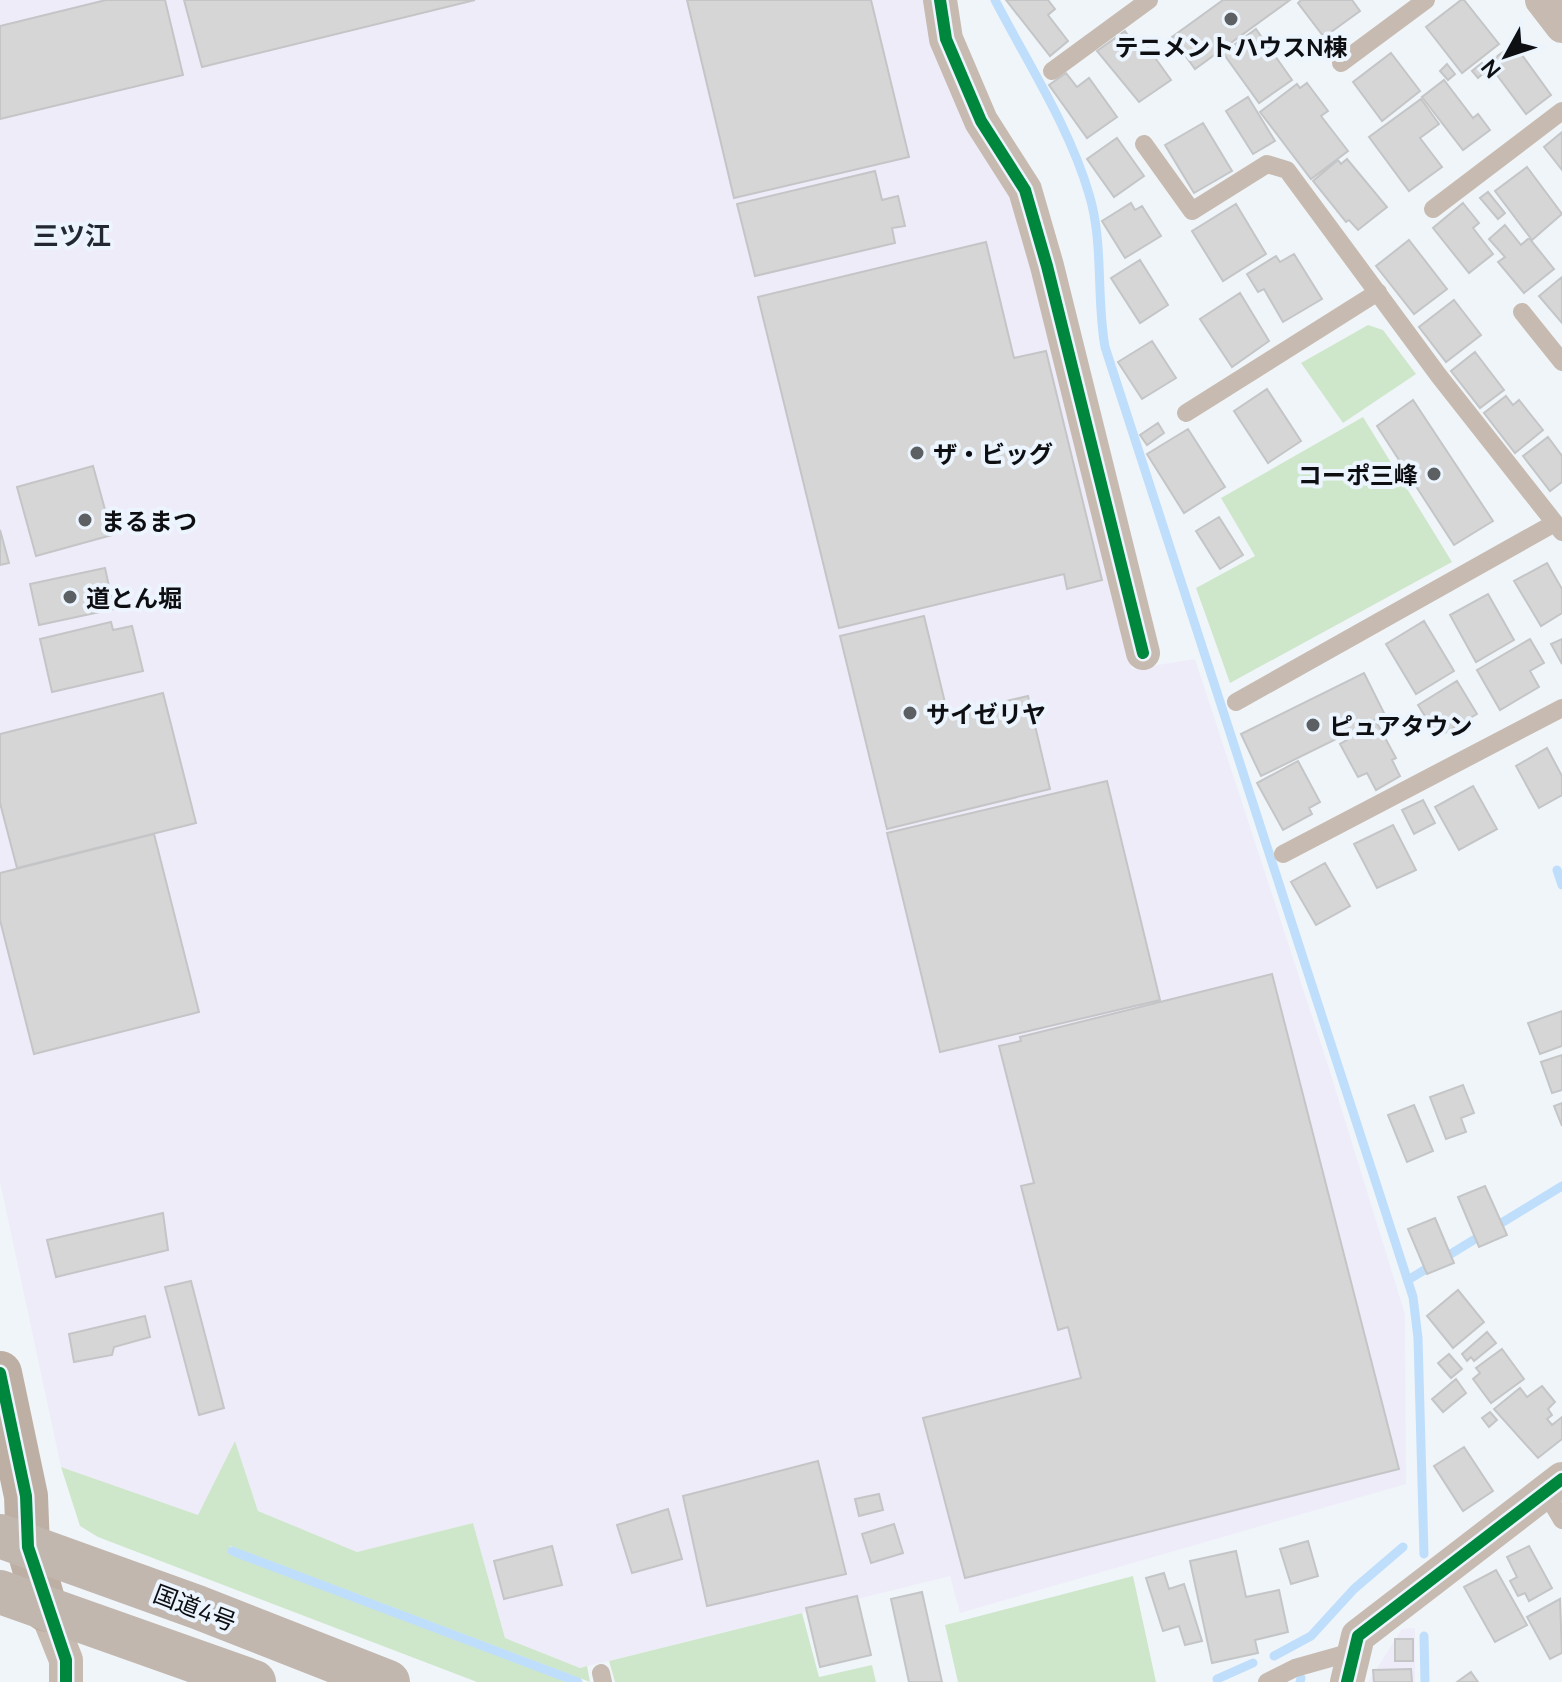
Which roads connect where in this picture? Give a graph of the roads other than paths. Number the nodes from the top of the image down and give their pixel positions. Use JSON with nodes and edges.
{"nodes":[{"id":1,"x":940,"y":0,"type":"edge"},
{"id":2,"x":1149,"y":0,"type":"edge"},
{"id":3,"x":1426,"y":0,"type":"edge"},
{"id":4,"x":1542,"y":0,"type":"edge"},
{"id":5,"x":1562,"y":26,"type":"edge"},
{"id":6,"x":1341,"y":63,"type":"dead end"},
{"id":7,"x":1052,"y":71,"type":"dead end"},
{"id":8,"x":1562,"y":111,"type":"edge"},
{"id":9,"x":1144,"y":144,"type":"dead end"},
{"id":10,"x":1433,"y":209,"type":"dead end"},
{"id":11,"x":1378,"y":292,"type":"junction"},
{"id":12,"x":1522,"y":312,"type":"dead end"},
{"id":13,"x":1562,"y":362,"type":"edge"},
{"id":14,"x":1186,"y":413,"type":"dead end"},
{"id":15,"x":1558,"y":528,"type":"edge"},
{"id":16,"x":1143,"y":653,"type":"dead end"},
{"id":17,"x":1236,"y":702,"type":"dead end"},
{"id":18,"x":1562,"y":708,"type":"edge"},
{"id":19,"x":1283,"y":854,"type":"dead end"},
{"id":20,"x":0,"y":1373,"type":"edge"},
{"id":21,"x":1556,"y":1497,"type":"edge"},
{"id":22,"x":14,"y":1542,"type":"edge"},
{"id":23,"x":0,"y":1592,"type":"edge"},
{"id":24,"x":46,"y":1610,"type":"junction"},
{"id":25,"x":1350,"y":1667,"type":"edge"},
{"id":26,"x":66,"y":1682,"type":"edge"},
{"id":27,"x":254,"y":1682,"type":"edge"},
{"id":28,"x":388,"y":1682,"type":"edge"},
{"id":29,"x":1267,"y":1682,"type":"edge"}],
"edges":[{"from":1,"to":16,"type":"street"},
{"from":2,"to":7,"type":"lane"},
{"from":3,"to":6,"type":"lane"},
{"from":4,"to":5,"type":"street"},
{"from":8,"to":10,"type":"lane"},
{"from":9,"to":11,"type":"lane"},
{"from":11,"to":14,"type":"lane"},
{"from":11,"to":15,"type":"lane"},
{"from":12,"to":13,"type":"lane"},
{"from":15,"to":17,"type":"lane"},
{"from":18,"to":19,"type":"lane"},
{"from":20,"to":22,"type":"street"},
{"from":21,"to":25,"type":"street"},
{"from":22,"to":24,"type":"street"},
{"from":22,"to":28,"type":"highway","name":"国道4号"},
{"from":23,"to":24,"type":"highway","name":"国道4号"},
{"from":24,"to":26,"type":"street"},
{"from":24,"to":27,"type":"highway","name":"国道4号"},
{"from":25,"to":29,"type":"lane"}]}
